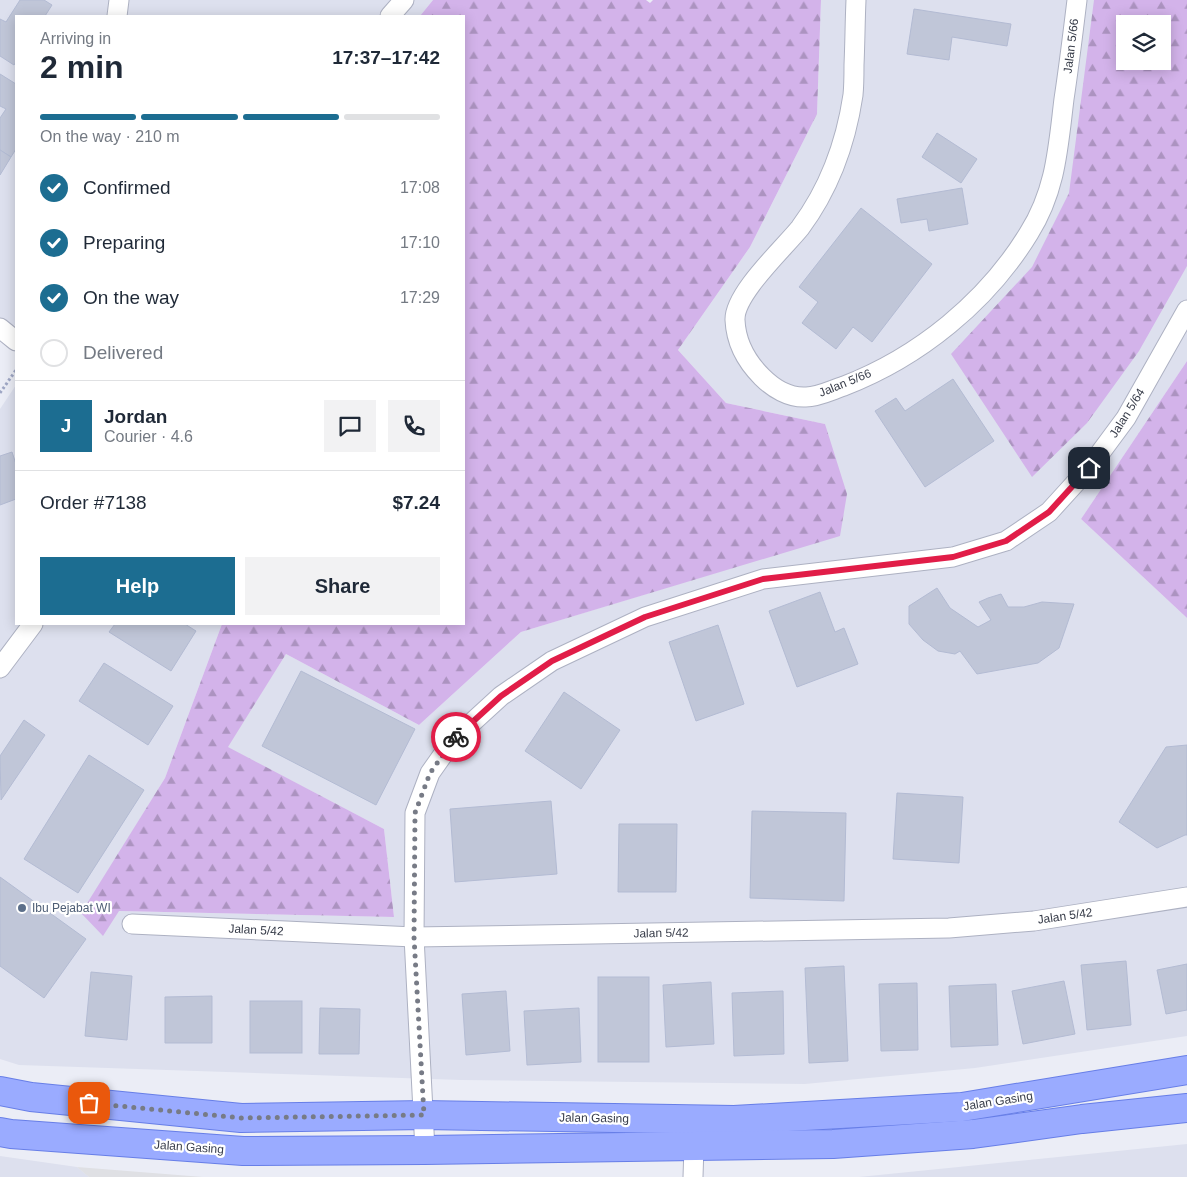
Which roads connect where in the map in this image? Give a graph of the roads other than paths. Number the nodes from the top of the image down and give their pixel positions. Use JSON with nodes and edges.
{"nodes":[{"id":1,"x":119,"y":0,"type":"edge"},
{"id":2,"x":404,"y":0,"type":"edge"},
{"id":3,"x":856,"y":0,"type":"edge"},
{"id":4,"x":1077,"y":0,"type":"edge"},
{"id":5,"x":117,"y":15,"type":"edge"},
{"id":6,"x":391,"y":15,"type":"edge"},
{"id":7,"x":1187,"y":310,"type":"edge"},
{"id":8,"x":0,"y":328,"type":"edge"},
{"id":9,"x":15,"y":341,"type":"edge"},
{"id":10,"x":32,"y":625,"type":"edge"},
{"id":11,"x":0,"y":668,"type":"edge"},
{"id":12,"x":1187,"y":897,"type":"edge"},
{"id":13,"x":132,"y":924,"type":"dead end"},
{"id":14,"x":414,"y":937,"type":"junction"},
{"id":15,"x":1187,"y":1070,"type":"edge"},
{"id":16,"x":0,"y":1091,"type":"edge"},
{"id":17,"x":1187,"y":1097,"type":"edge"},
{"id":18,"x":1187,"y":1108,"type":"edge"},
{"id":19,"x":424,"y":1115,"type":"junction"},
{"id":20,"x":1082,"y":1119,"type":"junction"},
{"id":21,"x":0,"y":1132,"type":"edge"},
{"id":22,"x":694,"y":1146,"type":"junction"},
{"id":23,"x":425,"y":1150,"type":"junction"},
{"id":24,"x":693,"y":1177,"type":"edge"}],
"edges":[{"from":1,"to":5,"type":"street"},
{"from":2,"to":6,"type":"street"},
{"from":3,"to":4,"type":"street","name":"Jalan 5/66"},
{"from":7,"to":14,"type":"street","name":"Jalan 5/64"},
{"from":8,"to":9,"type":"street"},
{"from":10,"to":11,"type":"street"},
{"from":12,"to":14,"type":"street","name":"Jalan 5/42"},
{"from":13,"to":14,"type":"street","name":"Jalan 5/42"},
{"from":14,"to":19,"type":"street","name":"Jalan 5/64"},
{"from":15,"to":19,"type":"main road","name":"Jalan Gasing"},
{"from":16,"to":19,"type":"main road","name":"Jalan Gasing"},
{"from":17,"to":20,"type":"main road"},
{"from":18,"to":20,"type":"main road","name":"Jalan Gasing"},
{"from":19,"to":23,"type":"street","name":"Jalan 5/64"},
{"from":20,"to":22,"type":"main road","name":"Jalan Gasing"},
{"from":21,"to":23,"type":"main road","name":"Jalan Gasing"},
{"from":22,"to":23,"type":"main road","name":"Jalan Gasing"},
{"from":22,"to":24,"type":"street"}]}
